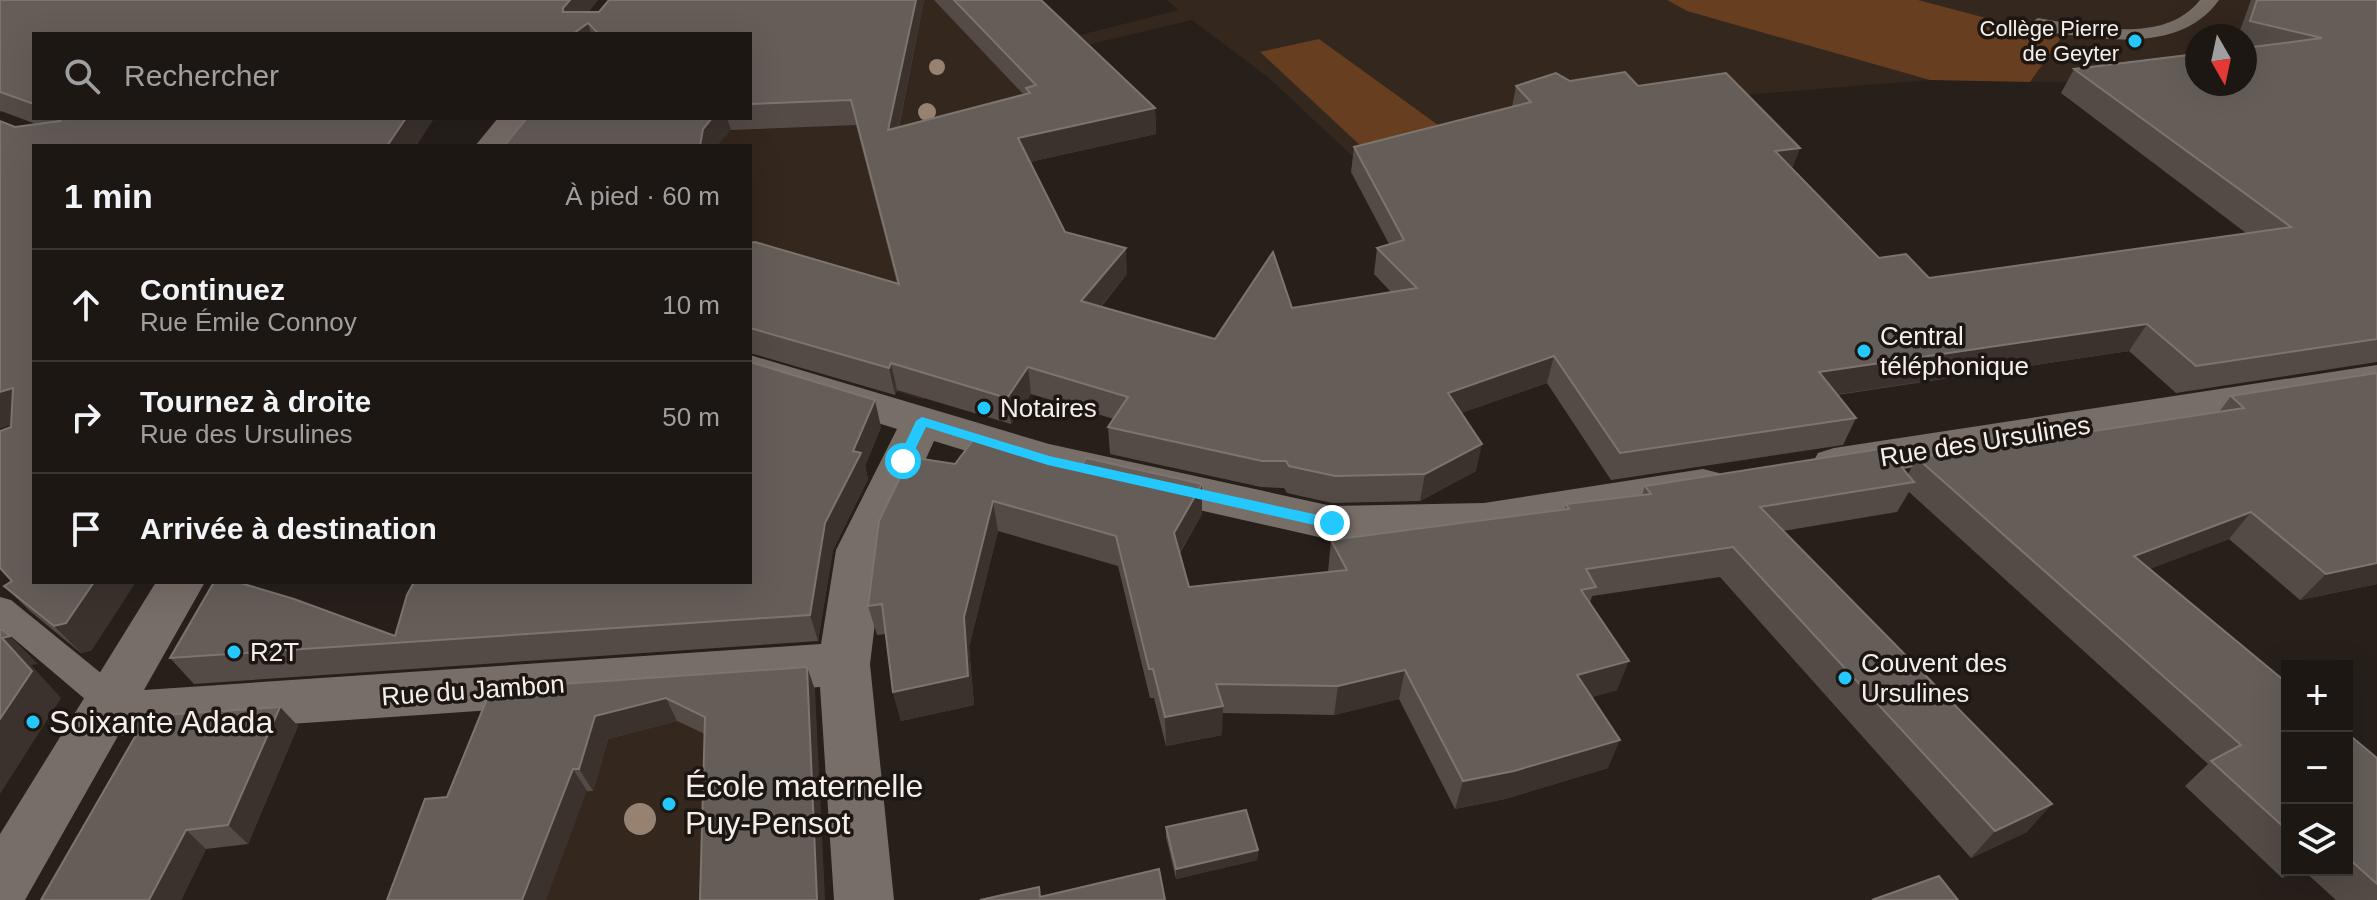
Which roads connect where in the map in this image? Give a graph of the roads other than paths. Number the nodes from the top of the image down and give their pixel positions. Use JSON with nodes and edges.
{"nodes":[{"id":1,"x":2210,"y":0,"type":"edge"},
{"id":2,"x":2038,"y":24,"type":"dead end"},
{"id":3,"x":514,"y":120,"type":"edge"},
{"id":4,"x":494,"y":144,"type":"edge"},
{"id":5,"x":752,"y":370,"type":"edge"},
{"id":6,"x":2377,"y":379,"type":"edge"},
{"id":7,"x":922,"y":421,"type":"junction"},
{"id":8,"x":1797,"y":470,"type":"edge"},
{"id":9,"x":1735,"y":480,"type":"edge"},
{"id":10,"x":180,"y":584,"type":"edge"},
{"id":11,"x":0,"y":609,"type":"edge"},
{"id":12,"x":844,"y":664,"type":"junction"},
{"id":13,"x":107,"y":708,"type":"junction"},
{"id":14,"x":0,"y":887,"type":"edge"},
{"id":15,"x":864,"y":900,"type":"edge"}],
"edges":[{"from":1,"to":2,"type":"lane"},
{"from":3,"to":4,"type":"street"},
{"from":5,"to":7,"type":"street"},
{"from":6,"to":8,"type":"street","name":"Rue des Ursulines"},
{"from":7,"to":9,"type":"street"},
{"from":7,"to":12,"type":"street"},
{"from":10,"to":13,"type":"street"},
{"from":11,"to":13,"type":"lane"},
{"from":12,"to":13,"type":"street","name":"Rue du Jambon"},
{"from":12,"to":15,"type":"street"},
{"from":13,"to":14,"type":"street"}]}
